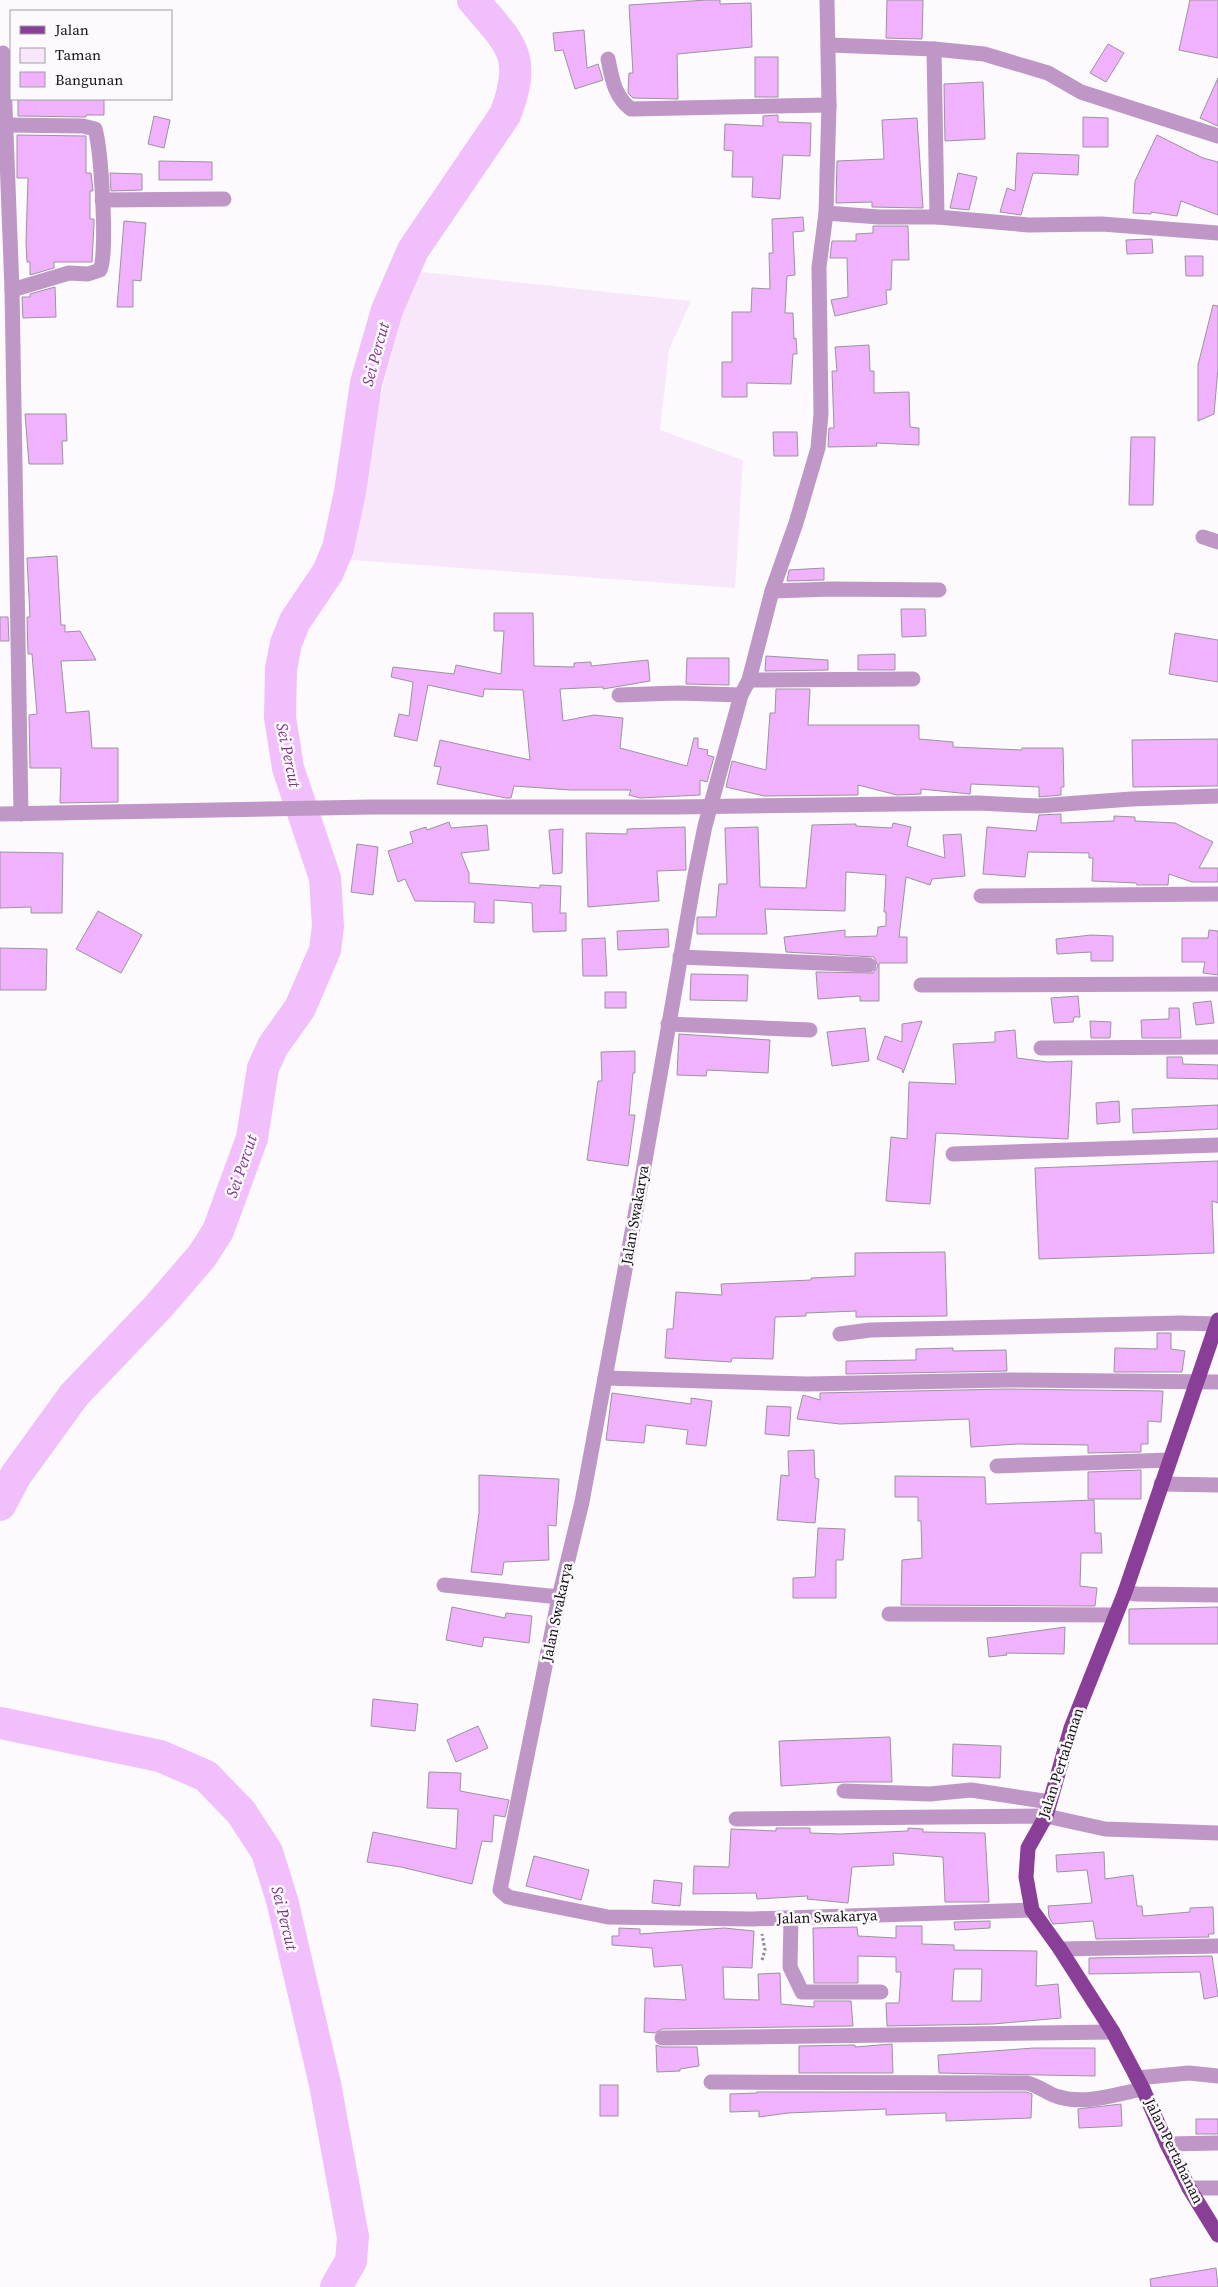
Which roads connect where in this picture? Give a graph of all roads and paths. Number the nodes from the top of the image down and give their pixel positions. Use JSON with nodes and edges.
{"nodes":[{"id":1,"x":827,"y":0,"type":"edge"},
{"id":2,"x":830,"y":45,"type":"junction"},
{"id":3,"x":934,"y":48,"type":"junction"},
{"id":4,"x":3,"y":53,"type":"dead end"},
{"id":5,"x":608,"y":59,"type":"dead end"},
{"id":6,"x":829,"y":105,"type":"junction"},
{"id":7,"x":5,"y":125,"type":"junction"},
{"id":8,"x":1218,"y":136,"type":"edge"},
{"id":9,"x":224,"y":199,"type":"dead end"},
{"id":10,"x":102,"y":200,"type":"junction"},
{"id":11,"x":826,"y":212,"type":"junction"},
{"id":12,"x":937,"y":217,"type":"junction"},
{"id":13,"x":1218,"y":233,"type":"edge"},
{"id":14,"x":12,"y":290,"type":"junction"},
{"id":15,"x":939,"y":590,"type":"dead end"},
{"id":16,"x":772,"y":591,"type":"junction"},
{"id":17,"x":913,"y":679,"type":"dead end"},
{"id":18,"x":749,"y":680,"type":"junction"},
{"id":19,"x":619,"y":695,"type":"dead end"},
{"id":20,"x":741,"y":695,"type":"junction"},
{"id":21,"x":1218,"y":796,"type":"edge"},
{"id":22,"x":710,"y":806,"type":"junction"},
{"id":23,"x":0,"y":814,"type":"edge"},
{"id":24,"x":21,"y":814,"type":"junction"},
{"id":25,"x":1218,"y":894,"type":"edge"},
{"id":26,"x":981,"y":896,"type":"dead end"},
{"id":27,"x":680,"y":957,"type":"junction"},
{"id":28,"x":869,"y":965,"type":"dead end"},
{"id":29,"x":1218,"y":984,"type":"edge"},
{"id":30,"x":922,"y":985,"type":"dead end"},
{"id":31,"x":668,"y":1024,"type":"junction"},
{"id":32,"x":810,"y":1030,"type":"dead end"},
{"id":33,"x":1041,"y":1048,"type":"dead end"},
{"id":34,"x":1218,"y":1048,"type":"edge"},
{"id":35,"x":1218,"y":1145,"type":"edge"},
{"id":36,"x":953,"y":1154,"type":"dead end"},
{"id":37,"x":1217,"y":1322,"type":"edge"},
{"id":38,"x":840,"y":1334,"type":"dead end"},
{"id":39,"x":605,"y":1378,"type":"junction"},
{"id":40,"x":1198,"y":1381,"type":"junction"},
{"id":41,"x":1218,"y":1382,"type":"edge"},
{"id":42,"x":1170,"y":1460,"type":"junction"},
{"id":43,"x":997,"y":1466,"type":"dead end"},
{"id":44,"x":1161,"y":1484,"type":"junction"},
{"id":45,"x":1218,"y":1485,"type":"edge"},
{"id":46,"x":444,"y":1585,"type":"dead end"},
{"id":47,"x":1125,"y":1592,"type":"junction"},
{"id":48,"x":1218,"y":1595,"type":"edge"},
{"id":49,"x":559,"y":1597,"type":"junction"},
{"id":50,"x":889,"y":1614,"type":"dead end"},
{"id":51,"x":1114,"y":1615,"type":"junction"},
{"id":52,"x":844,"y":1791,"type":"dead end"},
{"id":53,"x":1048,"y":1809,"type":"junction"},
{"id":54,"x":736,"y":1819,"type":"dead end"},
{"id":55,"x":1218,"y":1833,"type":"edge"},
{"id":56,"x":1032,"y":1910,"type":"junction"},
{"id":57,"x":791,"y":1918,"type":"junction"},
{"id":58,"x":752,"y":1919,"type":"junction"},
{"id":59,"x":1218,"y":1946,"type":"edge"},
{"id":60,"x":1060,"y":1949,"type":"junction"},
{"id":61,"x":762,"y":1960,"type":"dead end"},
{"id":62,"x":881,"y":1992,"type":"dead end"},
{"id":63,"x":1113,"y":2032,"type":"junction"},
{"id":64,"x":662,"y":2038,"type":"dead end"},
{"id":65,"x":1218,"y":2076,"type":"edge"},
{"id":66,"x":711,"y":2082,"type":"dead end"},
{"id":67,"x":1140,"y":2083,"type":"junction"},
{"id":68,"x":1218,"y":2143,"type":"edge"},
{"id":69,"x":1167,"y":2144,"type":"junction"},
{"id":70,"x":1189,"y":2188,"type":"junction"},
{"id":71,"x":1218,"y":2188,"type":"edge"},
{"id":72,"x":1218,"y":2235,"type":"edge"}],
"edges":[{"from":1,"to":2,"type":"street","name":"Jalan Swakarya"},
{"from":2,"to":3,"type":"street"},
{"from":2,"to":6,"type":"street","name":"Jalan Swakarya"},
{"from":3,"to":8,"type":"street"},
{"from":3,"to":12,"type":"street"},
{"from":4,"to":7,"type":"street"},
{"from":5,"to":6,"type":"street"},
{"from":6,"to":11,"type":"street","name":"Jalan Swakarya"},
{"from":7,"to":10,"type":"street"},
{"from":7,"to":14,"type":"street"},
{"from":9,"to":10,"type":"street"},
{"from":10,"to":14,"type":"street"},
{"from":11,"to":12,"type":"street"},
{"from":11,"to":16,"type":"street","name":"Jalan Swakarya"},
{"from":12,"to":13,"type":"street"},
{"from":14,"to":24,"type":"street"},
{"from":15,"to":16,"type":"street"},
{"from":16,"to":18,"type":"street","name":"Jalan Swakarya"},
{"from":17,"to":18,"type":"street"},
{"from":18,"to":20,"type":"street","name":"Jalan Swakarya"},
{"from":19,"to":20,"type":"street"},
{"from":20,"to":22,"type":"street","name":"Jalan Swakarya"},
{"from":21,"to":22,"type":"street"},
{"from":22,"to":24,"type":"street"},
{"from":22,"to":27,"type":"street","name":"Jalan Swakarya"},
{"from":23,"to":24,"type":"street"},
{"from":25,"to":26,"type":"street"},
{"from":27,"to":28,"type":"street"},
{"from":27,"to":31,"type":"street","name":"Jalan Swakarya"},
{"from":29,"to":30,"type":"street"},
{"from":31,"to":32,"type":"street"},
{"from":31,"to":39,"type":"street","name":"Jalan Swakarya"},
{"from":33,"to":34,"type":"street"},
{"from":35,"to":36,"type":"street"},
{"from":37,"to":38,"type":"street"},
{"from":37,"to":40,"type":"main road","name":"Jalan Pertahanan"},
{"from":39,"to":40,"type":"street"},
{"from":39,"to":49,"type":"street","name":"Jalan Swakarya"},
{"from":40,"to":41,"type":"street"},
{"from":40,"to":42,"type":"main road","name":"Jalan Pertahanan"},
{"from":42,"to":43,"type":"street"},
{"from":42,"to":44,"type":"main road","name":"Jalan Pertahanan"},
{"from":44,"to":45,"type":"street"},
{"from":44,"to":47,"type":"main road","name":"Jalan Pertahanan"},
{"from":46,"to":49,"type":"street"},
{"from":47,"to":48,"type":"street"},
{"from":47,"to":51,"type":"main road","name":"Jalan Pertahanan"},
{"from":49,"to":58,"type":"street","name":"Jalan Swakarya"},
{"from":50,"to":51,"type":"street"},
{"from":51,"to":53,"type":"main road","name":"Jalan Pertahanan"},
{"from":52,"to":53,"type":"street"},
{"from":53,"to":54,"type":"street"},
{"from":53,"to":55,"type":"street"},
{"from":53,"to":56,"type":"main road","name":"Jalan Pertahanan"},
{"from":56,"to":57,"type":"street","name":"Jalan Swakarya"},
{"from":56,"to":60,"type":"main road","name":"Jalan Pertahanan"},
{"from":57,"to":58,"type":"street","name":"Jalan Swakarya"},
{"from":57,"to":62,"type":"street"},
{"from":58,"to":61,"type":"path"},
{"from":59,"to":60,"type":"street"},
{"from":60,"to":63,"type":"main road","name":"Jalan Pertahanan"},
{"from":63,"to":64,"type":"street"},
{"from":63,"to":67,"type":"main road","name":"Jalan Pertahanan"},
{"from":65,"to":67,"type":"street"},
{"from":66,"to":67,"type":"street"},
{"from":67,"to":69,"type":"main road","name":"Jalan Pertahanan"},
{"from":68,"to":69,"type":"street"},
{"from":69,"to":70,"type":"main road","name":"Jalan Pertahanan"},
{"from":70,"to":71,"type":"street"},
{"from":70,"to":72,"type":"main road","name":"Jalan Pertahanan"}]}
